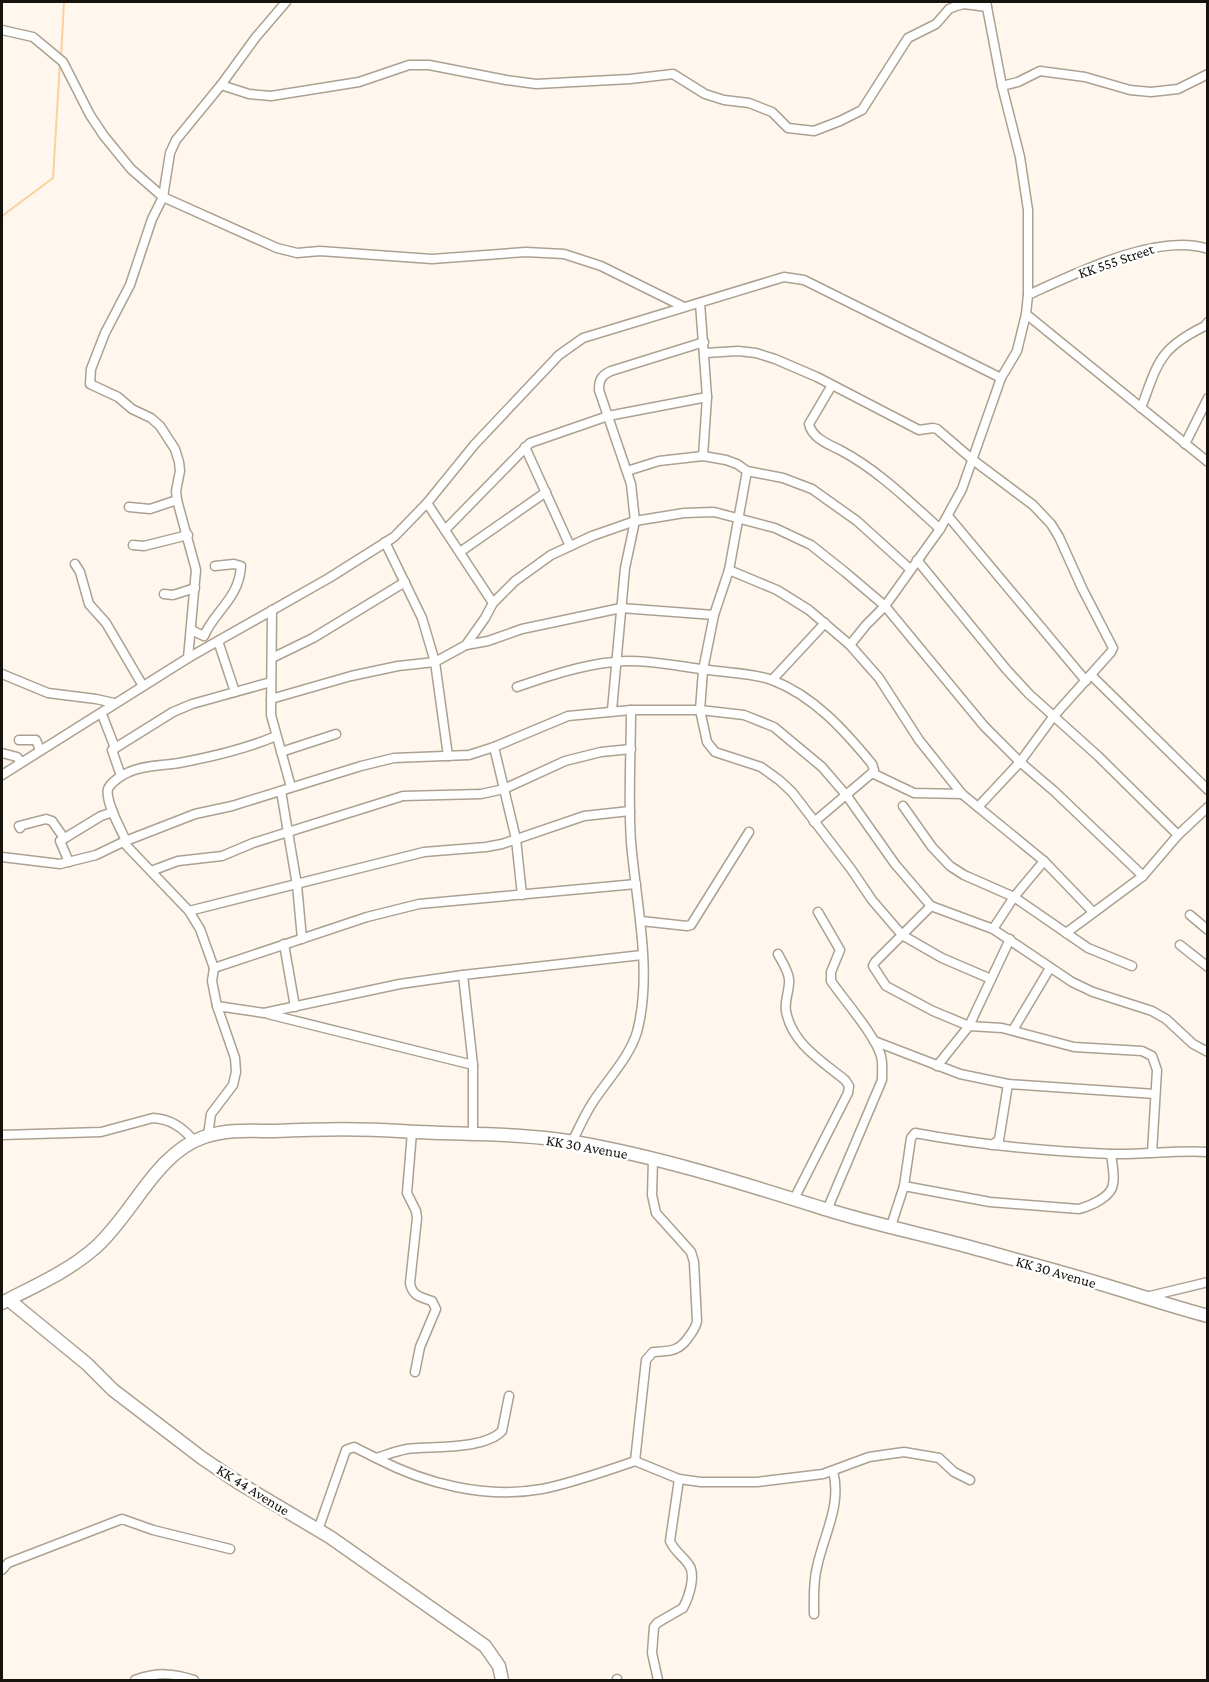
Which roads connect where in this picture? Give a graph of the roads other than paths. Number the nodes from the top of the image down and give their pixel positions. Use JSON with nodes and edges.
{"nodes":[{"id":1,"x":286,"y":2,"type":"edge"},
{"id":2,"x":986,"y":4,"type":"edge"},
{"id":3,"x":2,"y":30,"type":"edge"},
{"id":4,"x":1208,"y":74,"type":"edge"},
{"id":5,"x":221,"y":85,"type":"junction"},
{"id":6,"x":1002,"y":86,"type":"junction"},
{"id":7,"x":163,"y":196,"type":"junction"},
{"id":8,"x":1208,"y":249,"type":"edge"},
{"id":9,"x":1028,"y":296,"type":"junction"},
{"id":10,"x":700,"y":303,"type":"junction"},
{"id":11,"x":684,"y":307,"type":"junction"},
{"id":12,"x":1026,"y":314,"type":"junction"},
{"id":13,"x":1208,"y":322,"type":"edge"},
{"id":14,"x":704,"y":342,"type":"junction"},
{"id":15,"x":705,"y":353,"type":"junction"},
{"id":16,"x":1002,"y":378,"type":"junction"},
{"id":17,"x":832,"y":385,"type":"junction"},
{"id":18,"x":707,"y":397,"type":"junction"},
{"id":19,"x":1208,"y":398,"type":"edge"},
{"id":20,"x":1141,"y":408,"type":"junction"},
{"id":21,"x":608,"y":416,"type":"junction"},
{"id":22,"x":1185,"y":444,"type":"junction"},
{"id":23,"x":525,"y":447,"type":"junction"},
{"id":24,"x":703,"y":456,"type":"junction"},
{"id":25,"x":973,"y":460,"type":"junction"},
{"id":26,"x":1208,"y":462,"type":"edge"},
{"id":27,"x":627,"y":471,"type":"junction"},
{"id":28,"x":747,"y":471,"type":"junction"},
{"id":29,"x":546,"y":492,"type":"junction"},
{"id":30,"x":177,"y":500,"type":"junction"},
{"id":31,"x":427,"y":503,"type":"junction"},
{"id":32,"x":129,"y":507,"type":"dead end"},
{"id":33,"x":948,"y":516,"type":"junction"},
{"id":34,"x":739,"y":517,"type":"junction"},
{"id":35,"x":635,"y":521,"type":"junction"},
{"id":36,"x":940,"y":529,"type":"junction"},
{"id":37,"x":445,"y":530,"type":"junction"},
{"id":38,"x":188,"y":535,"type":"junction"},
{"id":39,"x":385,"y":542,"type":"junction"},
{"id":40,"x":133,"y":544,"type":"dead end"},
{"id":41,"x":570,"y":546,"type":"junction"},
{"id":42,"x":460,"y":552,"type":"junction"},
{"id":43,"x":917,"y":561,"type":"junction"},
{"id":44,"x":75,"y":564,"type":"dead end"},
{"id":45,"x":215,"y":566,"type":"dead end"},
{"id":46,"x":910,"y":569,"type":"junction"},
{"id":47,"x":729,"y":570,"type":"junction"},
{"id":48,"x":405,"y":582,"type":"junction"},
{"id":49,"x":195,"y":588,"type":"junction"},
{"id":50,"x":164,"y":594,"type":"dead end"},
{"id":51,"x":493,"y":603,"type":"junction"},
{"id":52,"x":885,"y":606,"type":"junction"},
{"id":53,"x":621,"y":608,"type":"junction"},
{"id":54,"x":272,"y":610,"type":"junction"},
{"id":55,"x":714,"y":615,"type":"junction"},
{"id":56,"x":825,"y":623,"type":"junction"},
{"id":57,"x":191,"y":630,"type":"junction"},
{"id":58,"x":218,"y":641,"type":"junction"},
{"id":59,"x":466,"y":645,"type":"junction"},
{"id":60,"x":850,"y":645,"type":"junction"},
{"id":61,"x":188,"y":658,"type":"junction"},
{"id":62,"x":272,"y":658,"type":"junction"},
{"id":63,"x":616,"y":661,"type":"junction"},
{"id":64,"x":435,"y":663,"type":"junction"},
{"id":65,"x":703,"y":670,"type":"junction"},
{"id":66,"x":2,"y":674,"type":"edge"},
{"id":67,"x":1088,"y":678,"type":"junction"},
{"id":68,"x":772,"y":680,"type":"junction"},
{"id":69,"x":271,"y":682,"type":"junction"},
{"id":70,"x":143,"y":686,"type":"junction"},
{"id":71,"x":518,"y":687,"type":"dead end"},
{"id":72,"x":235,"y":692,"type":"junction"},
{"id":73,"x":271,"y":699,"type":"junction"},
{"id":74,"x":114,"y":703,"type":"junction"},
{"id":75,"x":612,"y":710,"type":"junction"},
{"id":76,"x":632,"y":710,"type":"junction"},
{"id":77,"x":700,"y":710,"type":"junction"},
{"id":78,"x":103,"y":717,"type":"dead end"},
{"id":79,"x":1053,"y":717,"type":"junction"},
{"id":80,"x":336,"y":734,"type":"dead end"},
{"id":81,"x":276,"y":736,"type":"junction"},
{"id":82,"x":19,"y":740,"type":"dead end"},
{"id":83,"x":494,"y":747,"type":"junction"},
{"id":84,"x":115,"y":748,"type":"junction"},
{"id":85,"x":631,"y":749,"type":"junction"},
{"id":86,"x":40,"y":750,"type":"junction"},
{"id":87,"x":281,"y":752,"type":"junction"},
{"id":88,"x":2,"y":753,"type":"edge"},
{"id":89,"x":448,"y":756,"type":"junction"},
{"id":90,"x":21,"y":762,"type":"junction"},
{"id":91,"x":1020,"y":762,"type":"junction"},
{"id":92,"x":872,"y":773,"type":"junction"},
{"id":93,"x":2,"y":775,"type":"edge"},
{"id":94,"x":121,"y":776,"type":"junction"},
{"id":95,"x":291,"y":788,"type":"junction"},
{"id":96,"x":504,"y":789,"type":"junction"},
{"id":97,"x":281,"y":790,"type":"junction"},
{"id":98,"x":1208,"y":790,"type":"edge"},
{"id":99,"x":963,"y":794,"type":"junction"},
{"id":100,"x":846,"y":796,"type":"junction"},
{"id":101,"x":903,"y":806,"type":"dead end"},
{"id":102,"x":978,"y":807,"type":"junction"},
{"id":103,"x":1208,"y":807,"type":"edge"},
{"id":104,"x":630,"y":811,"type":"junction"},
{"id":105,"x":113,"y":812,"type":"junction"},
{"id":106,"x":814,"y":822,"type":"junction"},
{"id":107,"x":20,"y":828,"type":"dead end"},
{"id":108,"x":288,"y":832,"type":"junction"},
{"id":109,"x":749,"y":832,"type":"dead end"},
{"id":110,"x":1179,"y":835,"type":"junction"},
{"id":111,"x":64,"y":838,"type":"junction"},
{"id":112,"x":516,"y":839,"type":"junction"},
{"id":113,"x":125,"y":842,"type":"junction"},
{"id":114,"x":2,"y":857,"type":"edge"},
{"id":115,"x":1044,"y":861,"type":"junction"},
{"id":116,"x":69,"y":862,"type":"junction"},
{"id":117,"x":151,"y":871,"type":"junction"},
{"id":118,"x":1143,"y":876,"type":"junction"},
{"id":119,"x":636,"y":884,"type":"junction"},
{"id":120,"x":297,"y":885,"type":"junction"},
{"id":121,"x":522,"y":895,"type":"junction"},
{"id":122,"x":1014,"y":897,"type":"junction"},
{"id":123,"x":931,"y":906,"type":"junction"},
{"id":124,"x":189,"y":911,"type":"junction"},
{"id":125,"x":818,"y":912,"type":"dead end"},
{"id":126,"x":1093,"y":912,"type":"junction"},
{"id":127,"x":1190,"y":915,"type":"dead end"},
{"id":128,"x":641,"y":921,"type":"junction"},
{"id":129,"x":993,"y":929,"type":"junction"},
{"id":130,"x":1208,"y":930,"type":"edge"},
{"id":131,"x":1066,"y":933,"type":"junction"},
{"id":132,"x":902,"y":935,"type":"junction"},
{"id":133,"x":302,"y":939,"type":"junction"},
{"id":134,"x":1010,"y":939,"type":"junction"},
{"id":135,"x":284,"y":944,"type":"junction"},
{"id":136,"x":1180,"y":945,"type":"dead end"},
{"id":137,"x":778,"y":954,"type":"dead end"},
{"id":138,"x":642,"y":955,"type":"junction"},
{"id":139,"x":1132,"y":966,"type":"dead end"},
{"id":140,"x":1208,"y":967,"type":"edge"},
{"id":141,"x":214,"y":968,"type":"junction"},
{"id":142,"x":1050,"y":968,"type":"junction"},
{"id":143,"x":463,"y":975,"type":"junction"},
{"id":144,"x":991,"y":979,"type":"junction"},
{"id":145,"x":216,"y":1006,"type":"junction"},
{"id":146,"x":295,"y":1007,"type":"junction"},
{"id":147,"x":264,"y":1013,"type":"junction"},
{"id":148,"x":969,"y":1026,"type":"junction"},
{"id":149,"x":1013,"y":1030,"type":"junction"},
{"id":150,"x":874,"y":1041,"type":"junction"},
{"id":151,"x":1208,"y":1052,"type":"edge"},
{"id":152,"x":472,"y":1065,"type":"junction"},
{"id":153,"x":937,"y":1065,"type":"junction"},
{"id":154,"x":1008,"y":1084,"type":"junction"},
{"id":155,"x":1155,"y":1094,"type":"junction"},
{"id":156,"x":412,"y":1132,"type":"junction"},
{"id":157,"x":473,"y":1133,"type":"junction"},
{"id":158,"x":2,"y":1135,"type":"edge"},
{"id":159,"x":208,"y":1136,"type":"junction"},
{"id":160,"x":194,"y":1141,"type":"junction"},
{"id":161,"x":572,"y":1142,"type":"junction"},
{"id":162,"x":991,"y":1145,"type":"junction"},
{"id":163,"x":1208,"y":1152,"type":"edge"},
{"id":164,"x":1111,"y":1154,"type":"junction"},
{"id":165,"x":1152,"y":1154,"type":"junction"},
{"id":166,"x":653,"y":1159,"type":"junction"},
{"id":167,"x":904,"y":1186,"type":"junction"},
{"id":168,"x":794,"y":1199,"type":"junction"},
{"id":169,"x":827,"y":1210,"type":"junction"},
{"id":170,"x":891,"y":1226,"type":"junction"},
{"id":171,"x":1208,"y":1282,"type":"edge"},
{"id":172,"x":1142,"y":1298,"type":"junction"},
{"id":173,"x":5,"y":1301,"type":"edge"},
{"id":174,"x":1208,"y":1316,"type":"edge"},
{"id":175,"x":415,"y":1372,"type":"dead end"},
{"id":176,"x":509,"y":1396,"type":"dead end"},
{"id":177,"x":376,"y":1458,"type":"junction"},
{"id":178,"x":635,"y":1461,"type":"junction"},
{"id":179,"x":833,"y":1471,"type":"junction"},
{"id":180,"x":679,"y":1479,"type":"junction"},
{"id":181,"x":970,"y":1480,"type":"dead end"},
{"id":182,"x":318,"y":1530,"type":"junction"},
{"id":183,"x":230,"y":1549,"type":"dead end"},
{"id":184,"x":2,"y":1570,"type":"edge"},
{"id":185,"x":814,"y":1614,"type":"dead end"},
{"id":186,"x":135,"y":1680,"type":"edge"},
{"id":187,"x":194,"y":1680,"type":"edge"},
{"id":188,"x":502,"y":1680,"type":"edge"},
{"id":189,"x":658,"y":1680,"type":"edge"}],
"edges":[{"from":1,"to":5,"type":"street"},
{"from":2,"to":5,"type":"street"},
{"from":2,"to":6,"type":"street"},
{"from":3,"to":7,"type":"street"},
{"from":4,"to":6,"type":"street"},
{"from":5,"to":7,"type":"street"},
{"from":6,"to":9,"type":"street"},
{"from":7,"to":11,"type":"street"},
{"from":7,"to":30,"type":"street"},
{"from":8,"to":9,"type":"street","name":"KK 555 Street"},
{"from":9,"to":12,"type":"street"},
{"from":10,"to":11,"type":"street"},
{"from":10,"to":14,"type":"street"},
{"from":10,"to":16,"type":"street"},
{"from":11,"to":31,"type":"street"},
{"from":12,"to":16,"type":"street"},
{"from":12,"to":20,"type":"street"},
{"from":13,"to":20,"type":"street"},
{"from":14,"to":15,"type":"street"},
{"from":14,"to":21,"type":"street"},
{"from":15,"to":17,"type":"street"},
{"from":15,"to":18,"type":"street"},
{"from":16,"to":25,"type":"street"},
{"from":17,"to":25,"type":"street"},
{"from":17,"to":36,"type":"street"},
{"from":18,"to":21,"type":"street"},
{"from":18,"to":24,"type":"street"},
{"from":19,"to":22,"type":"street"},
{"from":20,"to":22,"type":"street"},
{"from":21,"to":23,"type":"street"},
{"from":21,"to":27,"type":"street"},
{"from":22,"to":26,"type":"street"},
{"from":23,"to":29,"type":"street"},
{"from":23,"to":37,"type":"street"},
{"from":24,"to":27,"type":"street"},
{"from":24,"to":28,"type":"street"},
{"from":25,"to":33,"type":"street"},
{"from":25,"to":67,"type":"street"},
{"from":27,"to":35,"type":"street"},
{"from":28,"to":34,"type":"street"},
{"from":28,"to":46,"type":"street"},
{"from":29,"to":41,"type":"street"},
{"from":29,"to":42,"type":"street"},
{"from":30,"to":32,"type":"street"},
{"from":30,"to":38,"type":"street"},
{"from":31,"to":37,"type":"street"},
{"from":31,"to":39,"type":"street"},
{"from":33,"to":36,"type":"street"},
{"from":33,"to":67,"type":"street"},
{"from":34,"to":35,"type":"street"},
{"from":34,"to":47,"type":"street"},
{"from":34,"to":52,"type":"street"},
{"from":35,"to":41,"type":"street"},
{"from":35,"to":53,"type":"street"},
{"from":36,"to":43,"type":"street"},
{"from":37,"to":42,"type":"street"},
{"from":38,"to":40,"type":"street"},
{"from":38,"to":49,"type":"street"},
{"from":39,"to":48,"type":"street"},
{"from":39,"to":54,"type":"street"},
{"from":41,"to":51,"type":"street"},
{"from":42,"to":51,"type":"street"},
{"from":43,"to":46,"type":"street"},
{"from":43,"to":79,"type":"street"},
{"from":44,"to":70,"type":"street"},
{"from":45,"to":57,"type":"street"},
{"from":46,"to":52,"type":"street"},
{"from":47,"to":55,"type":"street"},
{"from":47,"to":56,"type":"street"},
{"from":48,"to":62,"type":"street"},
{"from":48,"to":64,"type":"street"},
{"from":49,"to":50,"type":"street"},
{"from":49,"to":57,"type":"street"},
{"from":51,"to":59,"type":"street"},
{"from":52,"to":60,"type":"street"},
{"from":52,"to":91,"type":"street"},
{"from":53,"to":55,"type":"street"},
{"from":53,"to":59,"type":"street"},
{"from":53,"to":63,"type":"street"},
{"from":54,"to":58,"type":"street"},
{"from":54,"to":62,"type":"street"},
{"from":55,"to":65,"type":"street"},
{"from":56,"to":60,"type":"street"},
{"from":56,"to":68,"type":"street"},
{"from":57,"to":61,"type":"street"},
{"from":58,"to":61,"type":"street"},
{"from":58,"to":72,"type":"street"},
{"from":59,"to":64,"type":"street"},
{"from":60,"to":99,"type":"street"},
{"from":61,"to":70,"type":"street"},
{"from":62,"to":69,"type":"street"},
{"from":63,"to":65,"type":"street"},
{"from":63,"to":71,"type":"street"},
{"from":63,"to":75,"type":"street"},
{"from":64,"to":73,"type":"street"},
{"from":64,"to":89,"type":"street"},
{"from":65,"to":68,"type":"street"},
{"from":65,"to":77,"type":"street"},
{"from":66,"to":74,"type":"street"},
{"from":67,"to":79,"type":"street"},
{"from":67,"to":98,"type":"street"},
{"from":68,"to":92,"type":"street"},
{"from":69,"to":72,"type":"street"},
{"from":69,"to":73,"type":"street"},
{"from":70,"to":74,"type":"street"},
{"from":72,"to":84,"type":"street"},
{"from":73,"to":81,"type":"street"},
{"from":74,"to":86,"type":"street"},
{"from":75,"to":76,"type":"street"},
{"from":75,"to":83,"type":"street"},
{"from":76,"to":77,"type":"street"},
{"from":76,"to":85,"type":"street"},
{"from":77,"to":100,"type":"street"},
{"from":77,"to":106,"type":"street"},
{"from":78,"to":84,"type":"street"},
{"from":79,"to":91,"type":"street"},
{"from":79,"to":110,"type":"street"},
{"from":80,"to":87,"type":"street"},
{"from":81,"to":87,"type":"street"},
{"from":81,"to":94,"type":"street"},
{"from":82,"to":86,"type":"street"},
{"from":83,"to":89,"type":"street"},
{"from":83,"to":96,"type":"street"},
{"from":84,"to":94,"type":"street"},
{"from":85,"to":96,"type":"street"},
{"from":85,"to":104,"type":"street"},
{"from":86,"to":90,"type":"street"},
{"from":87,"to":95,"type":"street"},
{"from":88,"to":90,"type":"street"},
{"from":89,"to":95,"type":"street"},
{"from":90,"to":93,"type":"street"},
{"from":91,"to":102,"type":"street"},
{"from":91,"to":118,"type":"street"},
{"from":92,"to":99,"type":"street"},
{"from":92,"to":100,"type":"street"},
{"from":94,"to":105,"type":"street"},
{"from":95,"to":97,"type":"street"},
{"from":96,"to":108,"type":"street"},
{"from":96,"to":112,"type":"street"},
{"from":97,"to":108,"type":"street"},
{"from":97,"to":113,"type":"street"},
{"from":99,"to":102,"type":"street"},
{"from":100,"to":106,"type":"street"},
{"from":100,"to":123,"type":"street"},
{"from":101,"to":122,"type":"street"},
{"from":102,"to":115,"type":"street"},
{"from":103,"to":110,"type":"street"},
{"from":104,"to":112,"type":"street"},
{"from":104,"to":119,"type":"street"},
{"from":105,"to":111,"type":"street"},
{"from":105,"to":113,"type":"street"},
{"from":106,"to":132,"type":"street"},
{"from":107,"to":111,"type":"street"},
{"from":108,"to":117,"type":"street"},
{"from":108,"to":120,"type":"street"},
{"from":109,"to":128,"type":"street"},
{"from":110,"to":118,"type":"street"},
{"from":111,"to":116,"type":"street"},
{"from":112,"to":120,"type":"street"},
{"from":112,"to":121,"type":"street"},
{"from":113,"to":116,"type":"street"},
{"from":113,"to":117,"type":"street"},
{"from":114,"to":116,"type":"street"},
{"from":115,"to":122,"type":"street"},
{"from":115,"to":126,"type":"street"},
{"from":117,"to":124,"type":"street"},
{"from":118,"to":126,"type":"street"},
{"from":119,"to":121,"type":"street"},
{"from":119,"to":128,"type":"street"},
{"from":120,"to":124,"type":"street"},
{"from":120,"to":133,"type":"street"},
{"from":121,"to":133,"type":"street"},
{"from":122,"to":129,"type":"street"},
{"from":122,"to":131,"type":"street"},
{"from":123,"to":129,"type":"street"},
{"from":123,"to":132,"type":"street"},
{"from":124,"to":141,"type":"street"},
{"from":125,"to":150,"type":"street"},
{"from":126,"to":131,"type":"street"},
{"from":127,"to":130,"type":"street"},
{"from":128,"to":138,"type":"street"},
{"from":129,"to":134,"type":"street"},
{"from":131,"to":139,"type":"street"},
{"from":132,"to":144,"type":"street"},
{"from":132,"to":148,"type":"street"},
{"from":133,"to":135,"type":"street"},
{"from":134,"to":142,"type":"street"},
{"from":134,"to":144,"type":"street"},
{"from":135,"to":141,"type":"street"},
{"from":135,"to":146,"type":"street"},
{"from":136,"to":140,"type":"street"},
{"from":137,"to":168,"type":"street"},
{"from":138,"to":143,"type":"street"},
{"from":138,"to":161,"type":"street"},
{"from":141,"to":145,"type":"street"},
{"from":142,"to":149,"type":"street"},
{"from":142,"to":151,"type":"street"},
{"from":143,"to":146,"type":"street"},
{"from":143,"to":152,"type":"street"},
{"from":144,"to":148,"type":"street"},
{"from":145,"to":147,"type":"street"},
{"from":145,"to":159,"type":"street"},
{"from":146,"to":147,"type":"street"},
{"from":147,"to":152,"type":"street"},
{"from":148,"to":149,"type":"street"},
{"from":148,"to":153,"type":"street"},
{"from":149,"to":155,"type":"street"},
{"from":150,"to":153,"type":"street"},
{"from":150,"to":169,"type":"street"},
{"from":152,"to":157,"type":"street"},
{"from":153,"to":154,"type":"street"},
{"from":154,"to":155,"type":"street"},
{"from":154,"to":162,"type":"street"},
{"from":155,"to":165,"type":"street"},
{"from":156,"to":157,"type":"main road","name":"KK 30 Avenue"},
{"from":156,"to":159,"type":"main road","name":"KK 30 Avenue"},
{"from":156,"to":175,"type":"street"},
{"from":157,"to":161,"type":"main road","name":"KK 30 Avenue"},
{"from":158,"to":160,"type":"street"},
{"from":159,"to":160,"type":"main road","name":"KK 30 Avenue"},
{"from":160,"to":173,"type":"main road","name":"KK 30 Avenue"},
{"from":161,"to":166,"type":"main road","name":"KK 30 Avenue"},
{"from":162,"to":164,"type":"street"},
{"from":162,"to":167,"type":"street"},
{"from":163,"to":165,"type":"street"},
{"from":164,"to":165,"type":"street"},
{"from":164,"to":167,"type":"street"},
{"from":166,"to":168,"type":"main road","name":"KK 30 Avenue"},
{"from":166,"to":178,"type":"street"},
{"from":167,"to":170,"type":"street"},
{"from":168,"to":169,"type":"main road","name":"KK 30 Avenue"},
{"from":169,"to":170,"type":"main road","name":"KK 30 Avenue"},
{"from":170,"to":172,"type":"main road","name":"KK 30 Avenue"},
{"from":171,"to":172,"type":"street"},
{"from":172,"to":174,"type":"main road","name":"KK 30 Avenue"},
{"from":173,"to":182,"type":"main road","name":"KK 44 Avenue"},
{"from":176,"to":177,"type":"street"},
{"from":177,"to":178,"type":"street"},
{"from":177,"to":182,"type":"street"},
{"from":178,"to":180,"type":"street"},
{"from":179,"to":180,"type":"street"},
{"from":179,"to":181,"type":"street"},
{"from":179,"to":185,"type":"street"},
{"from":180,"to":189,"type":"street"},
{"from":182,"to":188,"type":"main road","name":"KK 44 Avenue"},
{"from":183,"to":184,"type":"street"},
{"from":186,"to":187,"type":"street"}]}
